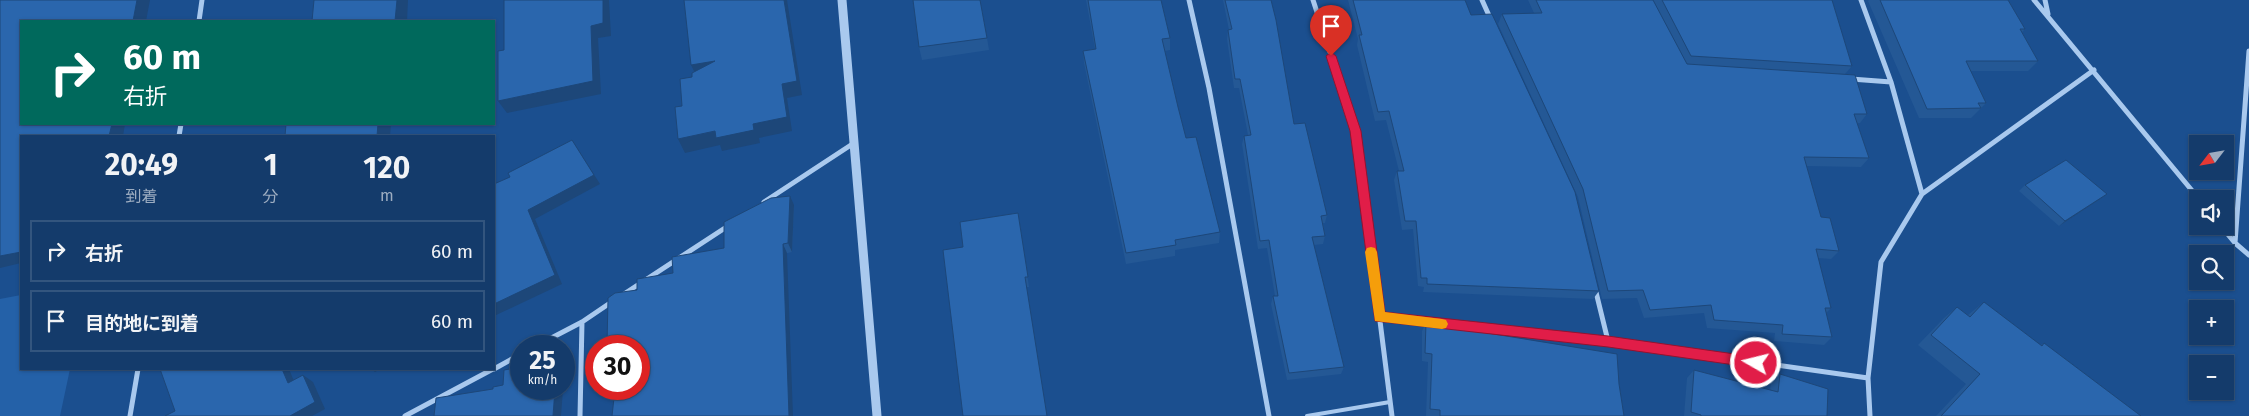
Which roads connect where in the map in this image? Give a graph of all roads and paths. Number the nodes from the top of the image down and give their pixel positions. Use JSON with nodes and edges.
{"nodes":[{"id":1,"x":202,"y":0,"type":"edge"},
{"id":2,"x":842,"y":0,"type":"edge"},
{"id":3,"x":1189,"y":0,"type":"edge"},
{"id":4,"x":1313,"y":0,"type":"edge"},
{"id":5,"x":1482,"y":0,"type":"edge"},
{"id":6,"x":1861,"y":0,"type":"edge"},
{"id":7,"x":2034,"y":0,"type":"edge"},
{"id":8,"x":2045,"y":0,"type":"edge"},
{"id":9,"x":2048,"y":16,"type":"junction"},
{"id":10,"x":199,"y":20,"type":"edge"},
{"id":11,"x":1495,"y":27,"type":"edge"},
{"id":12,"x":2249,"y":51,"type":"edge"},
{"id":13,"x":2094,"y":70,"type":"junction"},
{"id":14,"x":1842,"y":79,"type":"edge"},
{"id":15,"x":1891,"y":82,"type":"junction"},
{"id":16,"x":854,"y":143,"type":"junction"},
{"id":17,"x":2192,"y":190,"type":"edge"},
{"id":18,"x":1922,"y":194,"type":"junction"},
{"id":19,"x":755,"y":208,"type":"edge"},
{"id":20,"x":730,"y":224,"type":"edge"},
{"id":21,"x":2228,"y":235,"type":"edge"},
{"id":22,"x":2235,"y":243,"type":"junction"},
{"id":23,"x":2249,"y":255,"type":"edge"},
{"id":24,"x":1594,"y":284,"type":"edge"},
{"id":25,"x":1379,"y":317,"type":"junction"},
{"id":26,"x":582,"y":322,"type":"junction"},
{"id":27,"x":557,"y":335,"type":"edge"},
{"id":28,"x":1608,"y":342,"type":"junction"},
{"id":29,"x":510,"y":360,"type":"edge"},
{"id":30,"x":495,"y":368,"type":"edge"},
{"id":31,"x":138,"y":370,"type":"edge"},
{"id":32,"x":492,"y":370,"type":"edge"},
{"id":33,"x":1868,"y":378,"type":"junction"},
{"id":34,"x":1390,"y":402,"type":"junction"},
{"id":35,"x":130,"y":416,"type":"edge"},
{"id":36,"x":405,"y":416,"type":"edge"},
{"id":37,"x":580,"y":416,"type":"edge"},
{"id":38,"x":877,"y":416,"type":"edge"},
{"id":39,"x":1269,"y":416,"type":"edge"},
{"id":40,"x":1307,"y":416,"type":"edge"},
{"id":41,"x":1392,"y":416,"type":"edge"},
{"id":42,"x":1870,"y":416,"type":"edge"}],
"edges":[{"from":1,"to":10,"type":"street"},
{"from":2,"to":16,"type":"street"},
{"from":3,"to":39,"type":"street"},
{"from":4,"to":25,"type":"street"},
{"from":5,"to":11,"type":"street"},
{"from":6,"to":15,"type":"street"},
{"from":7,"to":9,"type":"street"},
{"from":8,"to":9,"type":"street"},
{"from":9,"to":13,"type":"street"},
{"from":12,"to":22,"type":"street"},
{"from":13,"to":17,"type":"street"},
{"from":13,"to":18,"type":"street"},
{"from":14,"to":15,"type":"street"},
{"from":15,"to":18,"type":"street"},
{"from":16,"to":19,"type":"street"},
{"from":16,"to":38,"type":"street"},
{"from":18,"to":33,"type":"street"},
{"from":20,"to":26,"type":"street"},
{"from":21,"to":22,"type":"street"},
{"from":22,"to":23,"type":"street"},
{"from":24,"to":28,"type":"street"},
{"from":25,"to":28,"type":"street"},
{"from":25,"to":34,"type":"street"},
{"from":26,"to":27,"type":"street"},
{"from":26,"to":37,"type":"street"},
{"from":28,"to":33,"type":"street"},
{"from":29,"to":30,"type":"street"},
{"from":31,"to":35,"type":"street"},
{"from":32,"to":36,"type":"street"},
{"from":33,"to":42,"type":"street"},
{"from":34,"to":40,"type":"lane"},
{"from":34,"to":41,"type":"street"}]}
